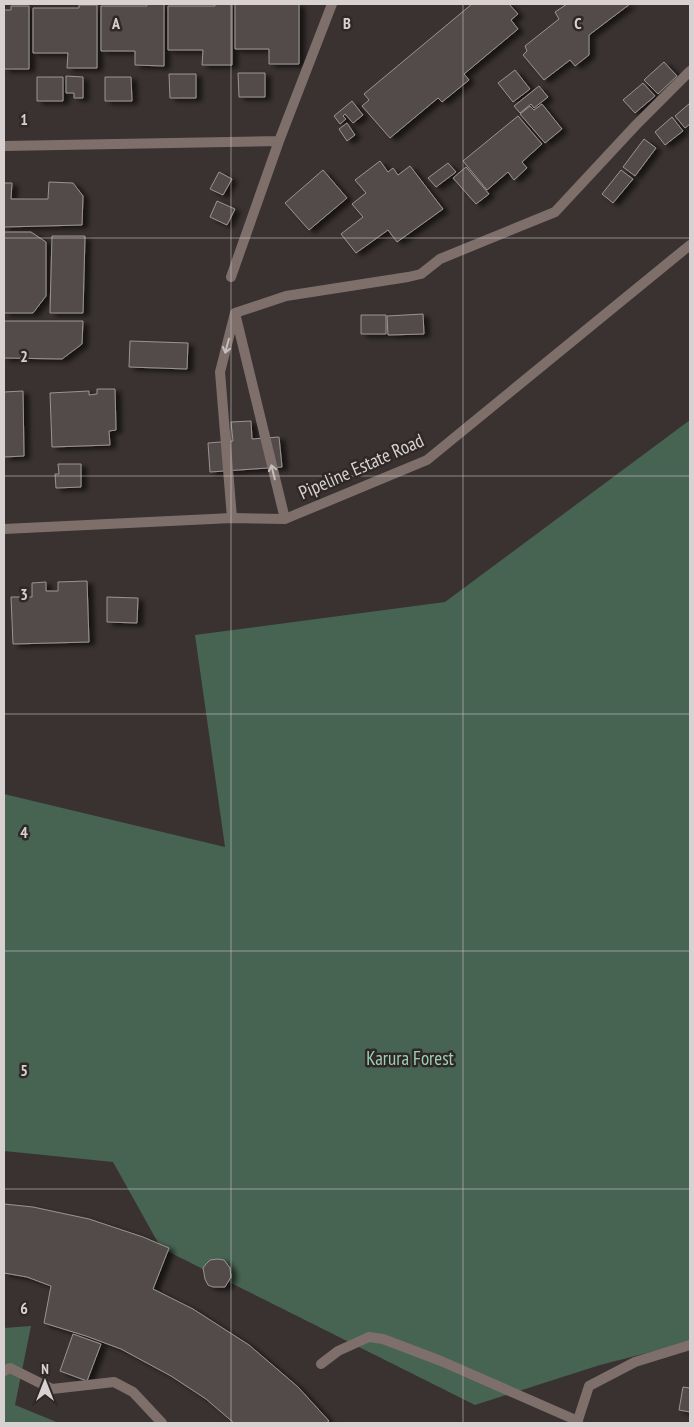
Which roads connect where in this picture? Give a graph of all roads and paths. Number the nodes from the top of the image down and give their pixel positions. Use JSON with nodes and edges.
{"nodes":[{"id":1,"x":332,"y":4,"type":"edge"},
{"id":2,"x":690,"y":71,"type":"edge"},
{"id":3,"x":279,"y":141,"type":"junction"},
{"id":4,"x":4,"y":146,"type":"edge"},
{"id":5,"x":690,"y":244,"type":"edge"},
{"id":6,"x":231,"y":277,"type":"dead end"},
{"id":7,"x":235,"y":313,"type":"junction"},
{"id":8,"x":232,"y":518,"type":"junction"},
{"id":9,"x":285,"y":519,"type":"junction"},
{"id":10,"x":4,"y":530,"type":"edge"},
{"id":11,"x":690,"y":1345,"type":"edge"},
{"id":12,"x":321,"y":1364,"type":"dead end"},
{"id":13,"x":4,"y":1371,"type":"edge"},
{"id":14,"x":578,"y":1422,"type":"edge"},
{"id":15,"x":162,"y":1423,"type":"edge"}],
"edges":[{"from":1,"to":3,"type":"street"},
{"from":2,"to":7,"type":"street"},
{"from":3,"to":4,"type":"street"},
{"from":3,"to":6,"type":"street"},
{"from":5,"to":9,"type":"street","name":"Pipeline Estate Road"},
{"from":7,"to":8,"type":"street","one_way":true},
{"from":9,"to":7,"type":"street","one_way":true},
{"from":8,"to":9,"type":"street","name":"Pipeline Estate Road"},
{"from":8,"to":10,"type":"street","name":"Pipeline Estate Road"},
{"from":11,"to":14,"type":"street"},
{"from":12,"to":14,"type":"street"},
{"from":13,"to":15,"type":"street"}]}
